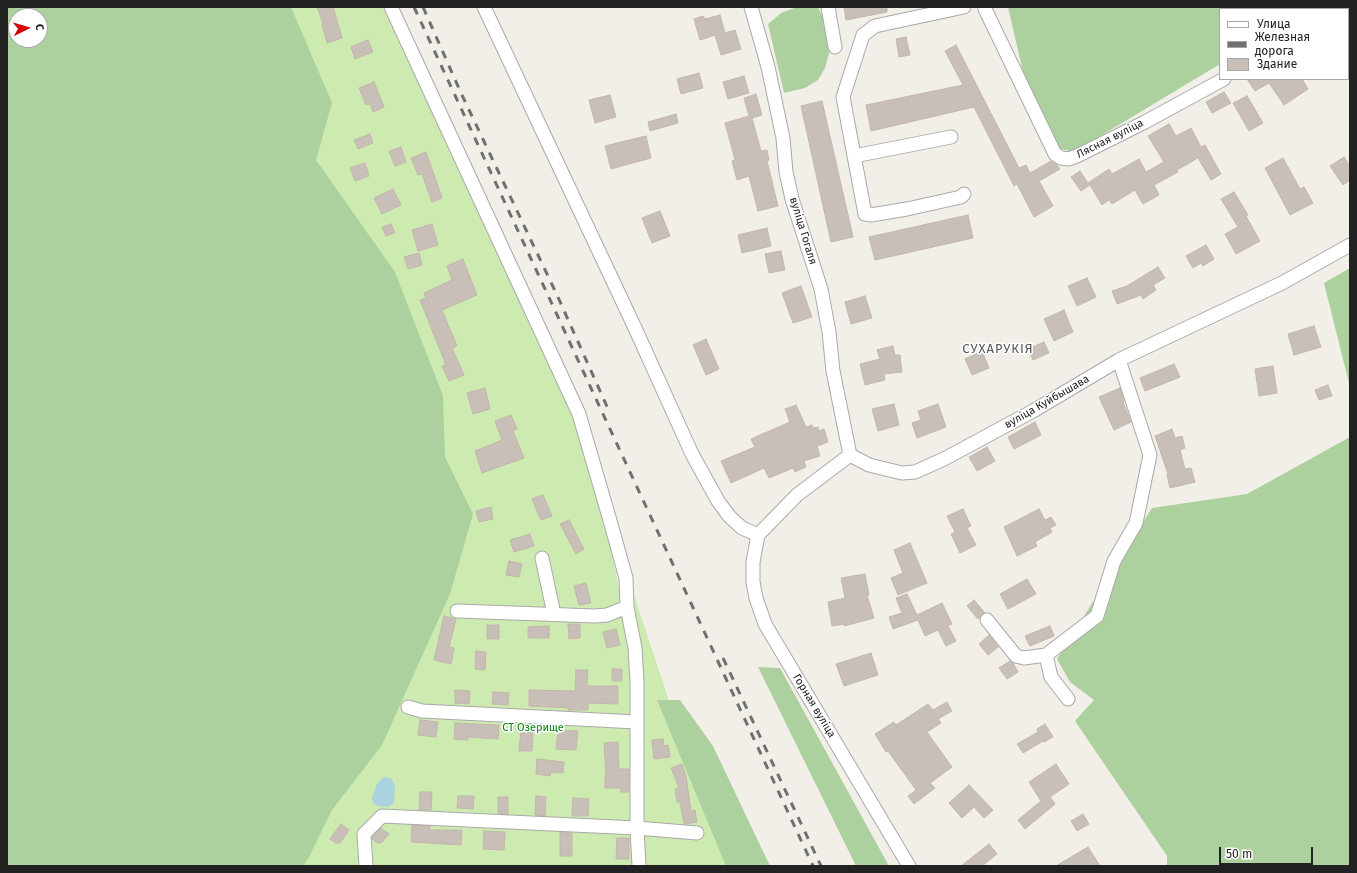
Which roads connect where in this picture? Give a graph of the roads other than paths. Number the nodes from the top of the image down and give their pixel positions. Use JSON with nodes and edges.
{"nodes":[{"id":1,"x":391,"y":7,"type":"edge"},
{"id":2,"x":484,"y":7,"type":"edge"},
{"id":3,"x":751,"y":7,"type":"edge"},
{"id":4,"x":828,"y":7,"type":"edge"},
{"id":5,"x":964,"y":7,"type":"edge"},
{"id":6,"x":985,"y":7,"type":"edge"},
{"id":7,"x":835,"y":47,"type":"dead end"},
{"id":8,"x":1222,"y":80,"type":"edge"},
{"id":9,"x":951,"y":137,"type":"dead end"},
{"id":10,"x":854,"y":156,"type":"junction"},
{"id":11,"x":964,"y":194,"type":"dead end"},
{"id":12,"x":1350,"y":245,"type":"edge"},
{"id":13,"x":1119,"y":360,"type":"junction"},
{"id":14,"x":850,"y":455,"type":"junction"},
{"id":15,"x":758,"y":535,"type":"junction"},
{"id":16,"x":542,"y":558,"type":"dead end"},
{"id":17,"x":627,"y":602,"type":"junction"},
{"id":18,"x":456,"y":611,"type":"dead end"},
{"id":19,"x":554,"y":614,"type":"junction"},
{"id":20,"x":987,"y":620,"type":"dead end"},
{"id":21,"x":1046,"y":655,"type":"junction"},
{"id":22,"x":1068,"y":699,"type":"dead end"},
{"id":23,"x":408,"y":707,"type":"dead end"},
{"id":24,"x":637,"y":722,"type":"junction"},
{"id":25,"x":638,"y":828,"type":"junction"},
{"id":26,"x":697,"y":833,"type":"dead end"},
{"id":27,"x":366,"y":866,"type":"edge"},
{"id":28,"x":639,"y":866,"type":"edge"},
{"id":29,"x":909,"y":866,"type":"edge"}],
"edges":[{"from":1,"to":17,"type":"street"},
{"from":2,"to":15,"type":"street"},
{"from":3,"to":14,"type":"street","name":"вуліца Гогаля"},
{"from":4,"to":7,"type":"street"},
{"from":5,"to":10,"type":"street"},
{"from":6,"to":8,"type":"street","name":"Лясная вуліца"},
{"from":9,"to":10,"type":"street"},
{"from":10,"to":11,"type":"street"},
{"from":12,"to":13,"type":"street","name":"вуліца Куйбышава"},
{"from":13,"to":14,"type":"street","name":"вуліца Куйбышава"},
{"from":13,"to":21,"type":"street"},
{"from":14,"to":15,"type":"street"},
{"from":15,"to":29,"type":"street","name":"Горная вуліца"},
{"from":16,"to":19,"type":"street"},
{"from":17,"to":19,"type":"street"},
{"from":17,"to":24,"type":"street"},
{"from":18,"to":19,"type":"street"},
{"from":20,"to":21,"type":"street"},
{"from":21,"to":22,"type":"street"},
{"from":23,"to":24,"type":"street"},
{"from":24,"to":25,"type":"street"},
{"from":25,"to":26,"type":"street"},
{"from":25,"to":27,"type":"street"},
{"from":25,"to":28,"type":"street"}]}
